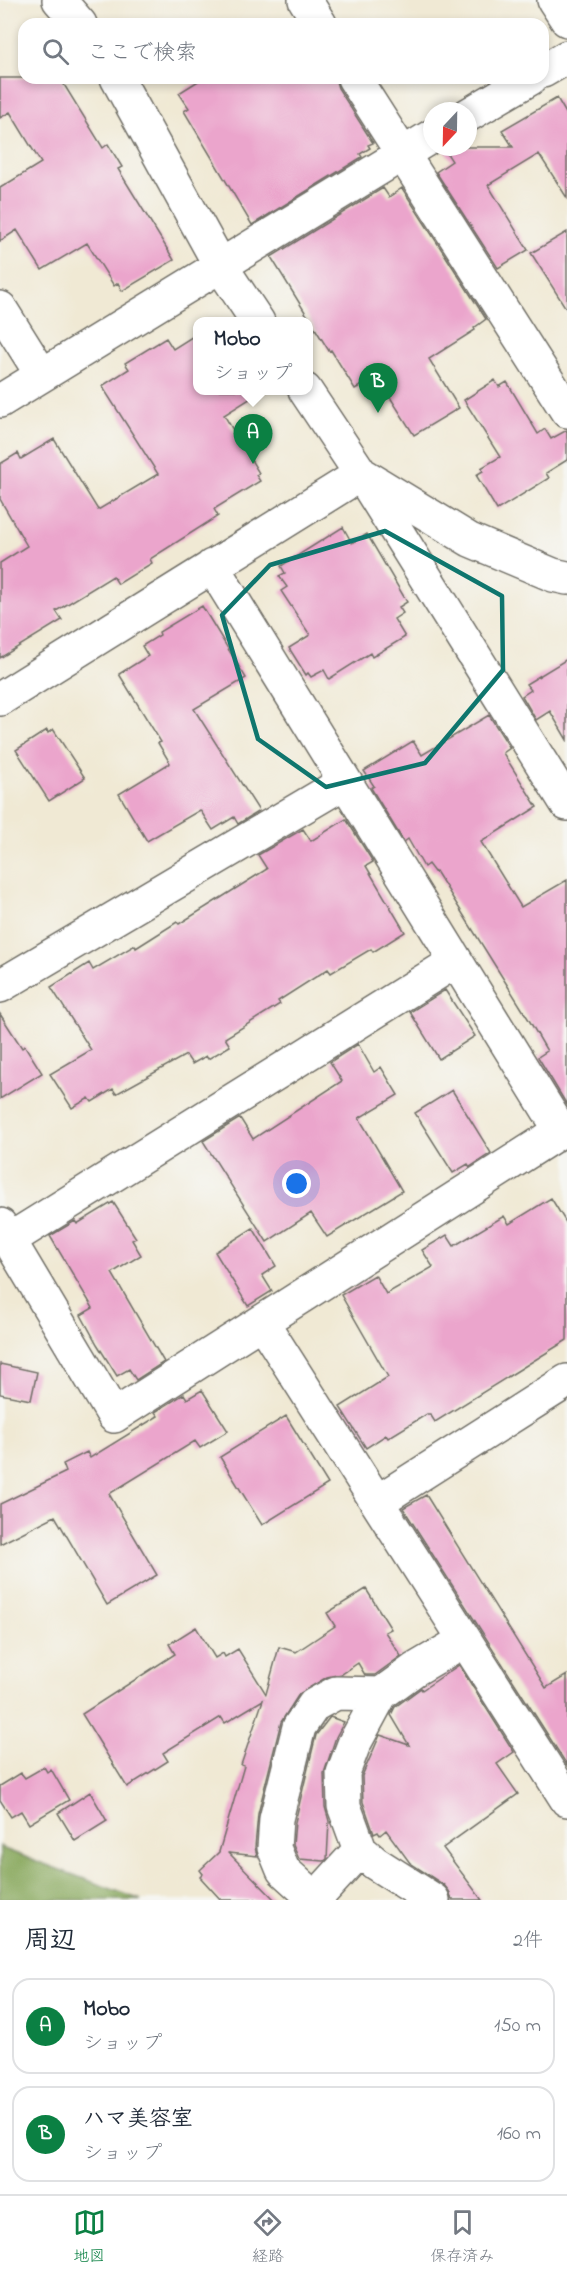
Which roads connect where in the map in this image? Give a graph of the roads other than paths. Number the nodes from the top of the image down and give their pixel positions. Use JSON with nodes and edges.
{"nodes":[{"id":1,"x":59,"y":0,"type":"edge"},
{"id":2,"x":305,"y":0,"type":"edge"},
{"id":3,"x":554,"y":0,"type":"edge"},
{"id":4,"x":75,"y":18,"type":"edge"},
{"id":5,"x":316,"y":18,"type":"edge"},
{"id":6,"x":567,"y":20,"type":"edge"},
{"id":7,"x":567,"y":57,"type":"edge"},
{"id":8,"x":549,"y":68,"type":"edge"},
{"id":9,"x":120,"y":84,"type":"edge"},
{"id":10,"x":358,"y":84,"type":"edge"},
{"id":11,"x":521,"y":84,"type":"edge"},
{"id":12,"x":477,"y":110,"type":"edge"},
{"id":13,"x":423,"y":141,"type":"edge"},
{"id":14,"x":401,"y":154,"type":"junction"},
{"id":15,"x":220,"y":265,"type":"junction"},
{"id":16,"x":0,"y":308,"type":"edge"},
{"id":17,"x":255,"y":317,"type":"edge"},
{"id":18,"x":42,"y":375,"type":"junction"},
{"id":19,"x":308,"y":395,"type":"edge"},
{"id":20,"x":0,"y":401,"type":"edge"},
{"id":21,"x":567,"y":411,"type":"edge"},
{"id":22,"x":361,"y":474,"type":"junction"},
{"id":23,"x":212,"y":566,"type":"junction"},
{"id":24,"x":567,"y":578,"type":"edge"},
{"id":25,"x":0,"y":699,"type":"edge"},
{"id":26,"x":345,"y":782,"type":"junction"},
{"id":27,"x":567,"y":804,"type":"edge"},
{"id":28,"x":456,"y":962,"type":"junction"},
{"id":29,"x":0,"y":986,"type":"edge"},
{"id":30,"x":564,"y":1129,"type":"edge"},
{"id":31,"x":5,"y":1233,"type":"edge"},
{"id":32,"x":262,"y":1322,"type":"junction"},
{"id":33,"x":567,"y":1381,"type":"edge"},
{"id":34,"x":377,"y":1502,"type":"junction"},
{"id":35,"x":465,"y":1640,"type":"junction"},
{"id":36,"x":381,"y":1694,"type":"junction"},
{"id":37,"x":567,"y":1800,"type":"edge"},
{"id":38,"x":360,"y":1850,"type":"junction"},
{"id":39,"x":433,"y":1900,"type":"edge"}],
"edges":[{"from":1,"to":4,"type":"street"},
{"from":2,"to":5,"type":"street"},
{"from":3,"to":6,"type":"street"},
{"from":7,"to":8,"type":"street"},
{"from":9,"to":15,"type":"street"},
{"from":10,"to":14,"type":"street"},
{"from":11,"to":12,"type":"street"},
{"from":13,"to":14,"type":"street"},
{"from":14,"to":15,"type":"street"},
{"from":14,"to":21,"type":"street"},
{"from":15,"to":17,"type":"street"},
{"from":15,"to":18,"type":"street"},
{"from":16,"to":18,"type":"street"},
{"from":18,"to":20,"type":"street"},
{"from":19,"to":22,"type":"street"},
{"from":22,"to":23,"type":"street"},
{"from":22,"to":24,"type":"street"},
{"from":22,"to":27,"type":"street"},
{"from":23,"to":25,"type":"street"},
{"from":23,"to":26,"type":"street"},
{"from":26,"to":28,"type":"street"},
{"from":26,"to":29,"type":"street"},
{"from":28,"to":30,"type":"street"},
{"from":28,"to":31,"type":"street"},
{"from":30,"to":32,"type":"street"},
{"from":31,"to":32,"type":"street"},
{"from":32,"to":34,"type":"street"},
{"from":33,"to":34,"type":"street"},
{"from":34,"to":35,"type":"street"},
{"from":35,"to":36,"type":"street"},
{"from":35,"to":37,"type":"street"},
{"from":36,"to":38,"type":"street"},
{"from":36,"to":38,"type":"street"},
{"from":38,"to":39,"type":"street"}]}
